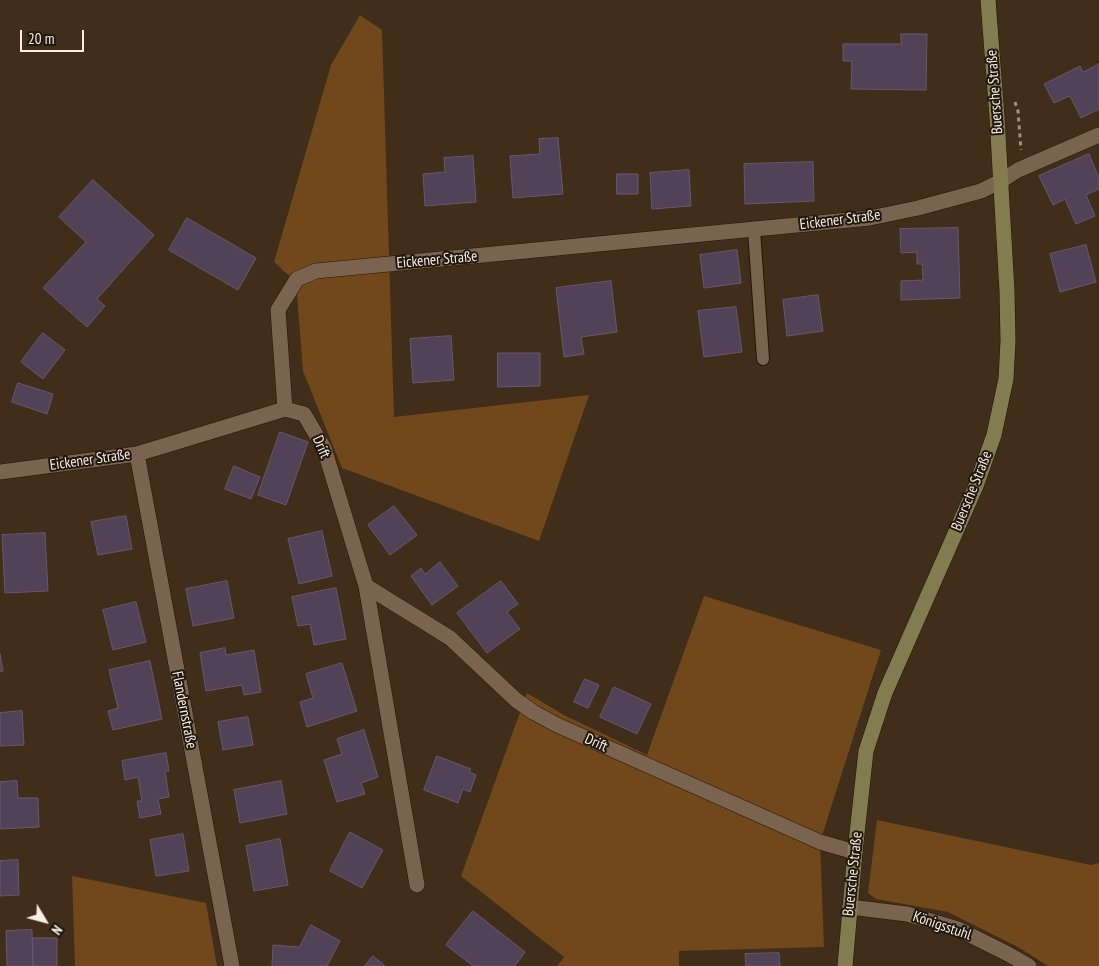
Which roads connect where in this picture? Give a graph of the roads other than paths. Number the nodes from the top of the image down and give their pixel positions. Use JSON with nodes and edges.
{"nodes":[{"id":1,"x":988,"y":0,"type":"edge"},
{"id":2,"x":1099,"y":135,"type":"edge"},
{"id":3,"x":1001,"y":182,"type":"junction"},
{"id":4,"x":754,"y":230,"type":"junction"},
{"id":5,"x":763,"y":359,"type":"dead end"},
{"id":6,"x":285,"y":409,"type":"junction"},
{"id":7,"x":137,"y":454,"type":"junction"},
{"id":8,"x":0,"y":472,"type":"edge"},
{"id":9,"x":366,"y":586,"type":"junction"},
{"id":10,"x":855,"y":852,"type":"junction"},
{"id":11,"x":418,"y":885,"type":"dead end"},
{"id":12,"x":850,"y":907,"type":"junction"},
{"id":13,"x":232,"y":966,"type":"edge"},
{"id":14,"x":844,"y":966,"type":"edge"},
{"id":15,"x":1029,"y":966,"type":"edge"}],
"edges":[{"from":1,"to":3,"type":"main road","name":"Buersche Straße"},
{"from":2,"to":3,"type":"street","name":"Eickener Straße"},
{"from":3,"to":4,"type":"street","name":"Eickener Straße"},
{"from":3,"to":10,"type":"main road","name":"Buersche Straße"},
{"from":4,"to":5,"type":"lane"},
{"from":4,"to":6,"type":"street","name":"Eickener Straße"},
{"from":6,"to":7,"type":"street","name":"Eickener Straße"},
{"from":6,"to":9,"type":"street","name":"Drift"},
{"from":7,"to":8,"type":"street","name":"Eickener Straße"},
{"from":7,"to":13,"type":"street","name":"Flandernstraße"},
{"from":9,"to":10,"type":"street","name":"Drift"},
{"from":9,"to":11,"type":"street","name":"Drift"},
{"from":10,"to":12,"type":"main road","name":"Buersche Straße"},
{"from":12,"to":14,"type":"main road","name":"Buersche Straße"},
{"from":12,"to":15,"type":"street","name":"Königsstuhl"}]}
